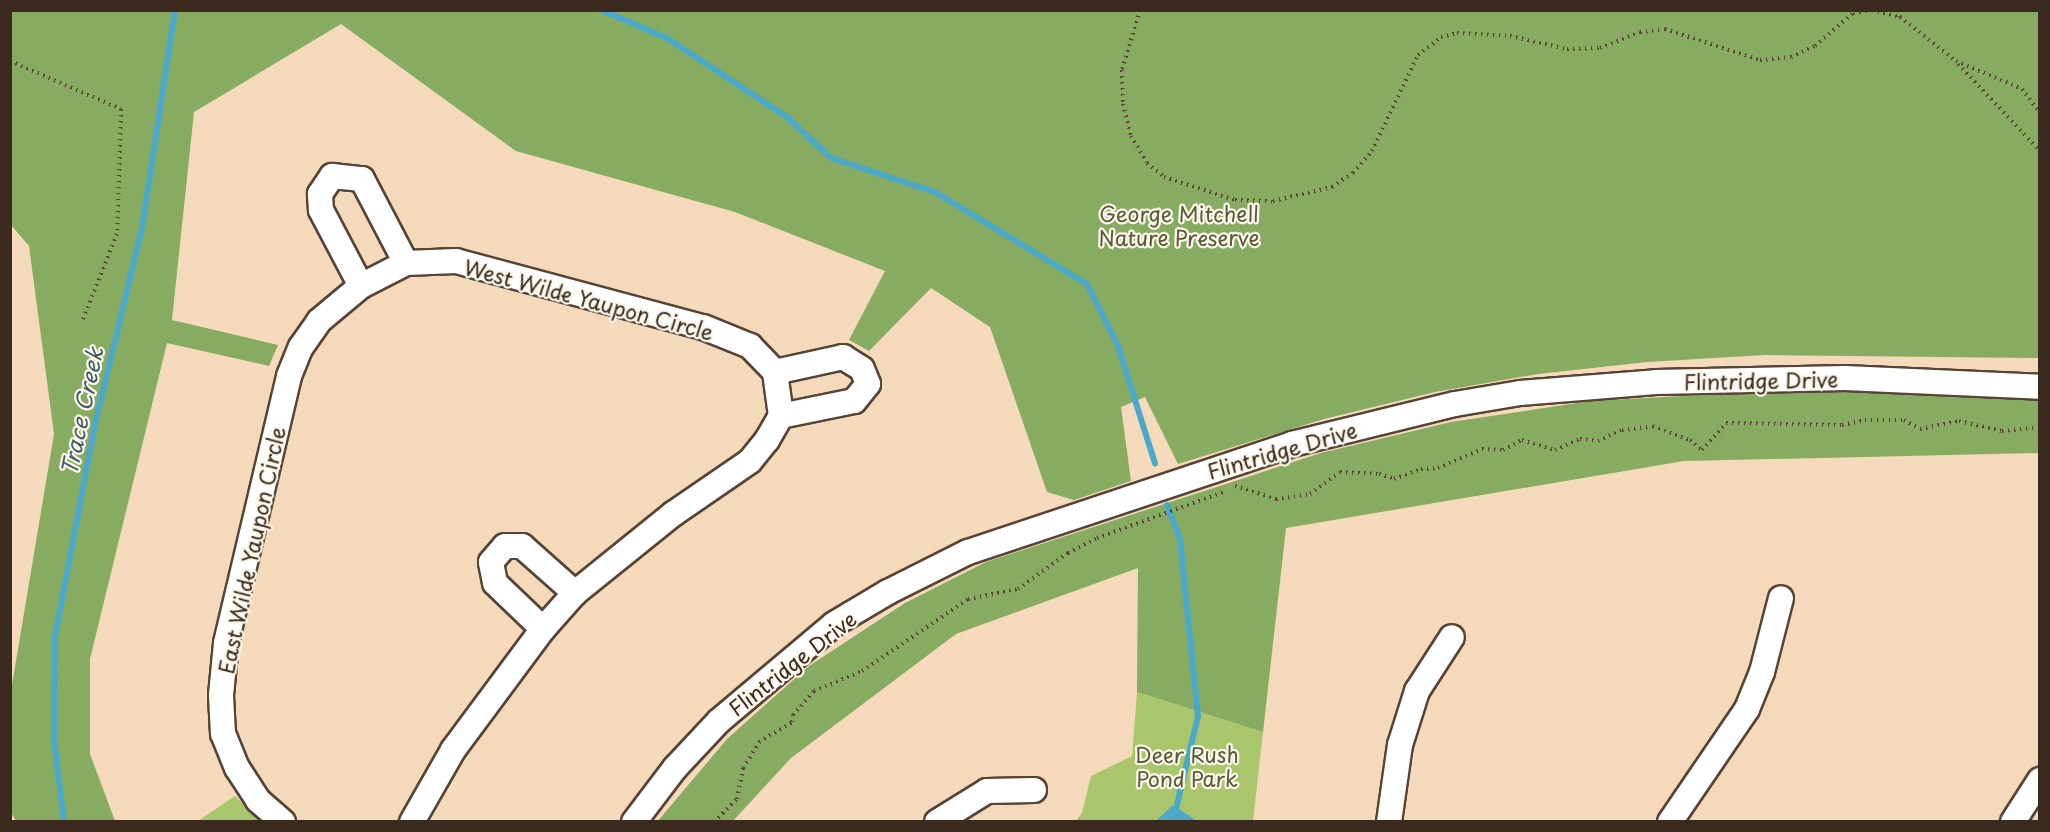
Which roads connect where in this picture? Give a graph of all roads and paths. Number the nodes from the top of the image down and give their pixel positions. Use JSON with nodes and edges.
{"nodes":[{"id":1,"x":1140,"y":10,"type":"edge"},
{"id":2,"x":1846,"y":10,"type":"edge"},
{"id":3,"x":1871,"y":10,"type":"edge"},
{"id":4,"x":1898,"y":10,"type":"edge"},
{"id":5,"x":1852,"y":13,"type":"junction"},
{"id":6,"x":1900,"y":17,"type":"junction"},
{"id":7,"x":10,"y":61,"type":"edge"},
{"id":8,"x":1956,"y":61,"type":"junction"},
{"id":9,"x":2040,"y":113,"type":"edge"},
{"id":10,"x":2040,"y":151,"type":"edge"},
{"id":11,"x":406,"y":263,"type":"junction"},
{"id":12,"x":361,"y":286,"type":"junction"},
{"id":13,"x":83,"y":319,"type":"dead end"},
{"id":14,"x":775,"y":372,"type":"junction"},
{"id":15,"x":2040,"y":387,"type":"edge"},
{"id":16,"x":781,"y":416,"type":"junction"},
{"id":17,"x":2040,"y":427,"type":"edge"},
{"id":18,"x":575,"y":593,"type":"junction"},
{"id":19,"x":1781,"y":598,"type":"dead end"},
{"id":20,"x":543,"y":629,"type":"junction"},
{"id":21,"x":1452,"y":637,"type":"dead end"},
{"id":22,"x":2040,"y":780,"type":"edge"},
{"id":23,"x":1034,"y":790,"type":"dead end"},
{"id":24,"x":283,"y":822,"type":"edge"},
{"id":25,"x":412,"y":822,"type":"edge"},
{"id":26,"x":634,"y":822,"type":"edge"},
{"id":27,"x":714,"y":822,"type":"edge"},
{"id":28,"x":937,"y":822,"type":"edge"},
{"id":29,"x":1389,"y":822,"type":"edge"},
{"id":30,"x":1670,"y":822,"type":"edge"},
{"id":31,"x":2013,"y":822,"type":"edge"}],
"edges":[{"from":1,"to":5,"type":"path"},
{"from":2,"to":5,"type":"path"},
{"from":3,"to":5,"type":"path"},
{"from":3,"to":6,"type":"path"},
{"from":4,"to":6,"type":"path"},
{"from":6,"to":8,"type":"path"},
{"from":7,"to":13,"type":"path"},
{"from":8,"to":9,"type":"path"},
{"from":8,"to":10,"type":"path"},
{"from":11,"to":12,"type":"street","name":"West Wilde Yaupon Circle"},
{"from":11,"to":12,"type":"street"},
{"from":11,"to":14,"type":"street","name":"West Wilde Yaupon Circle"},
{"from":12,"to":24,"type":"street","name":"East Wilde Yaupon Circle"},
{"from":14,"to":16,"type":"street"},
{"from":14,"to":16,"type":"street"},
{"from":15,"to":26,"type":"street","name":"Flintridge Drive"},
{"from":16,"to":18,"type":"street"},
{"from":17,"to":27,"type":"path"},
{"from":18,"to":20,"type":"street"},
{"from":18,"to":20,"type":"street"},
{"from":19,"to":30,"type":"street"},
{"from":20,"to":25,"type":"street"},
{"from":21,"to":29,"type":"street"},
{"from":22,"to":31,"type":"street"},
{"from":23,"to":28,"type":"street"}]}
